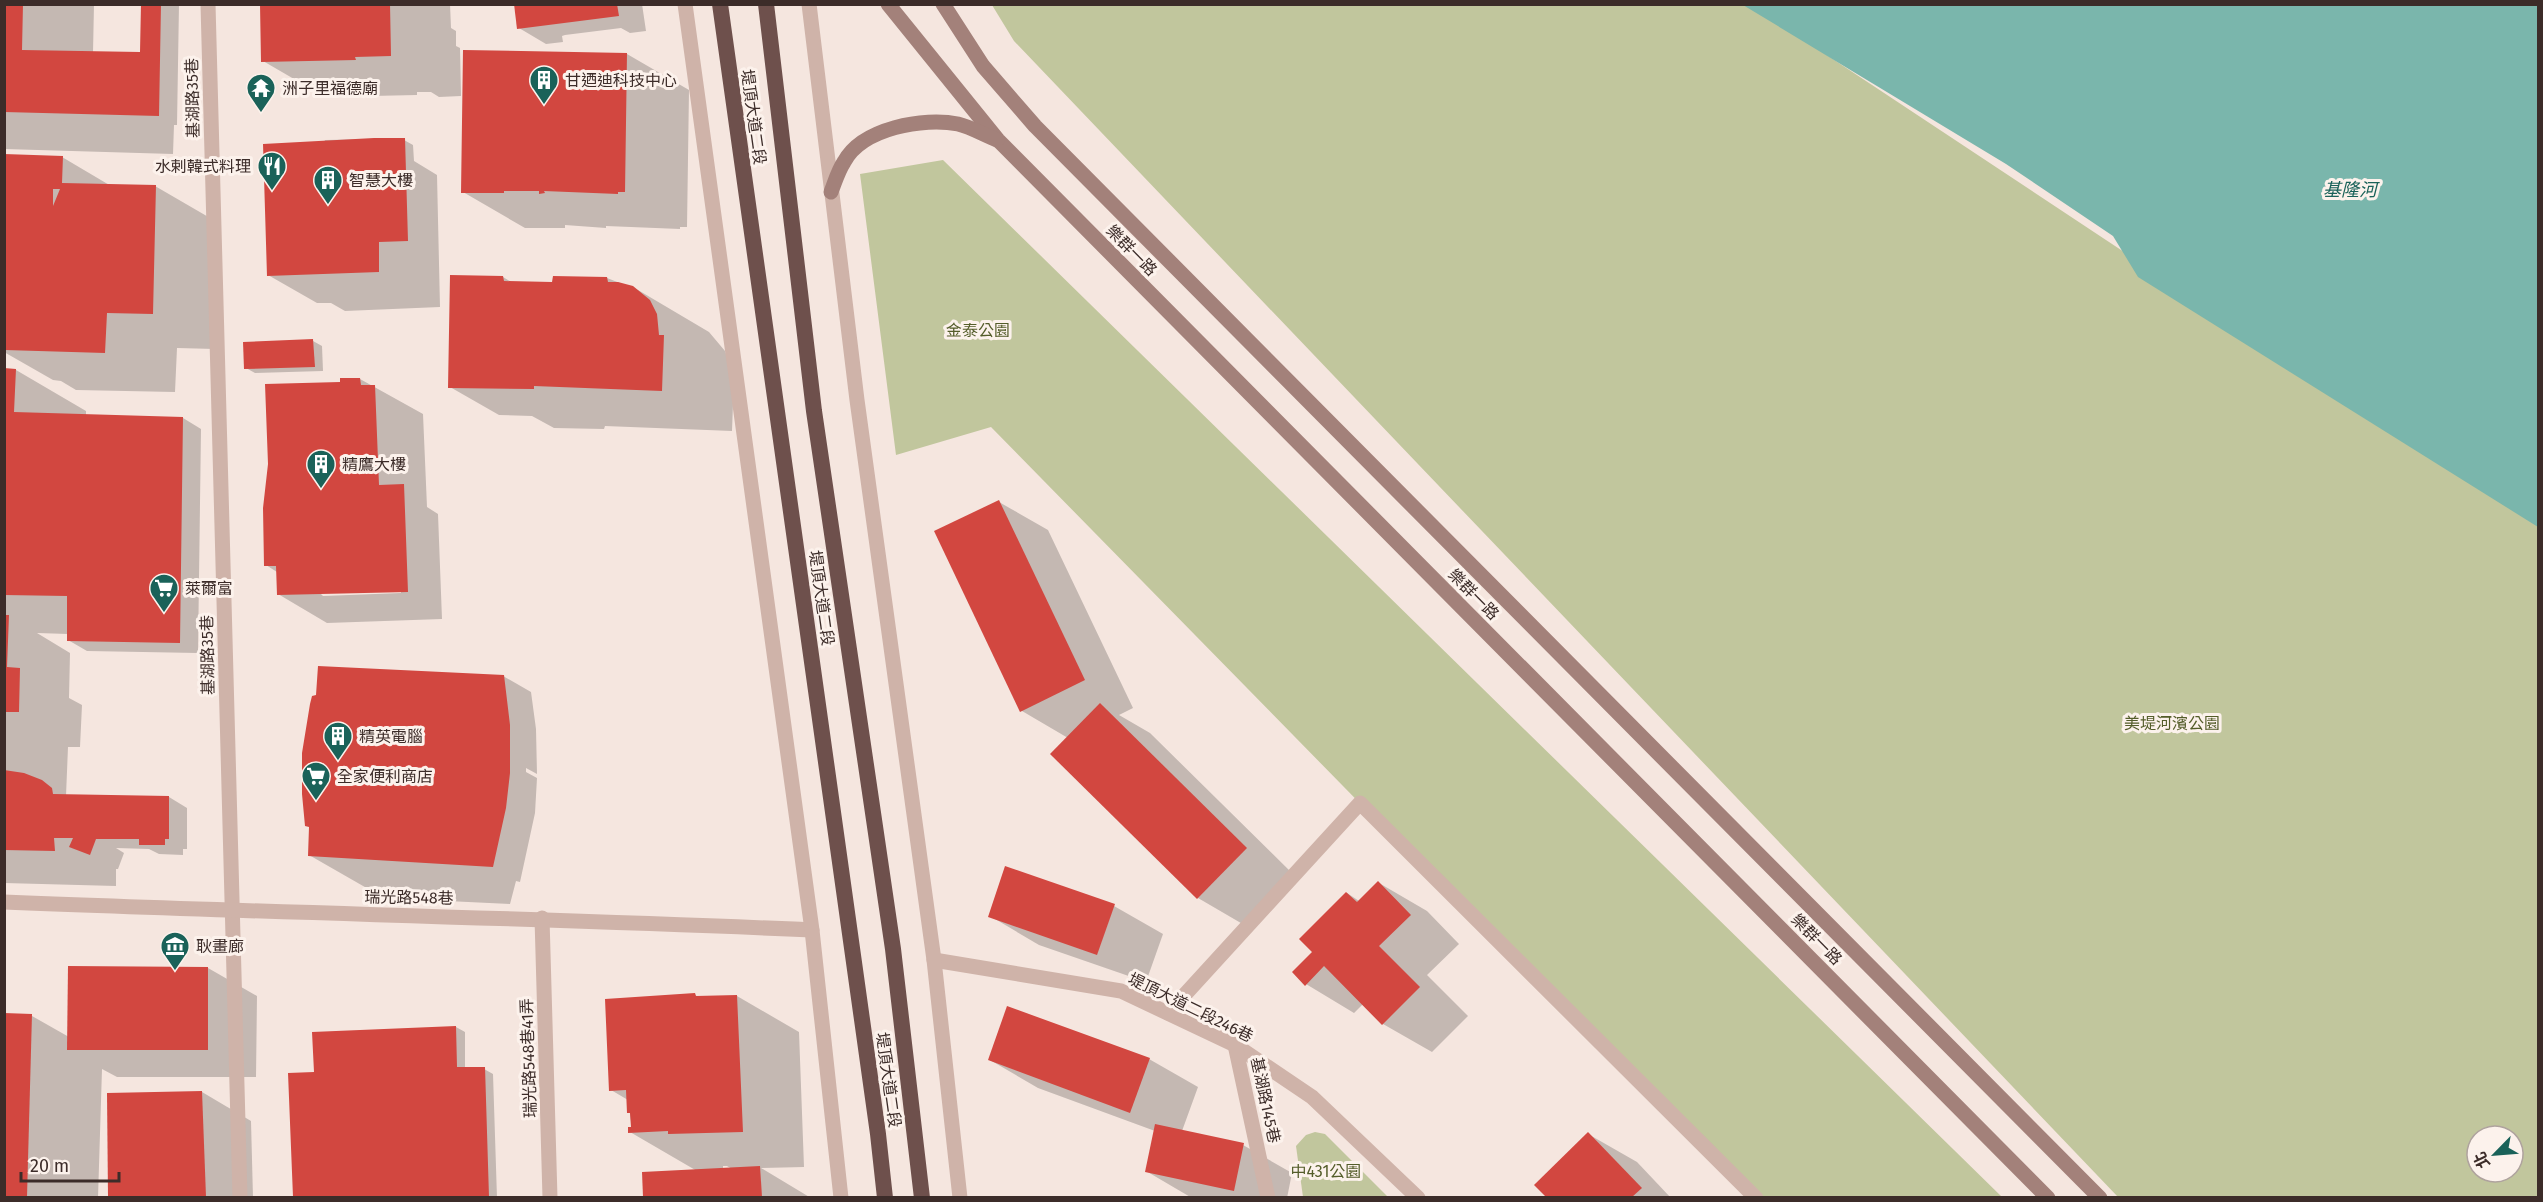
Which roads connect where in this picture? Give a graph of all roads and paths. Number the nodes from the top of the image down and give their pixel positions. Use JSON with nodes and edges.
{"nodes":[{"id":1,"x":208,"y":4,"type":"edge"},
{"id":2,"x":685,"y":4,"type":"edge"},
{"id":3,"x":720,"y":4,"type":"edge"},
{"id":4,"x":766,"y":4,"type":"edge"},
{"id":5,"x":809,"y":4,"type":"edge"},
{"id":6,"x":888,"y":4,"type":"edge"},
{"id":7,"x":943,"y":4,"type":"edge"},
{"id":8,"x":998,"y":140,"type":"junction"},
{"id":9,"x":831,"y":192,"type":"junction"},
{"id":10,"x":4,"y":902,"type":"edge"},
{"id":11,"x":231,"y":912,"type":"junction"},
{"id":12,"x":542,"y":918,"type":"junction"},
{"id":13,"x":812,"y":930,"type":"junction"},
{"id":14,"x":934,"y":960,"type":"junction"},
{"id":15,"x":1168,"y":1013,"type":"junction"},
{"id":16,"x":1235,"y":1045,"type":"junction"},
{"id":17,"x":240,"y":1197,"type":"edge"},
{"id":18,"x":550,"y":1197,"type":"edge"},
{"id":19,"x":841,"y":1197,"type":"edge"},
{"id":20,"x":885,"y":1197,"type":"edge"},
{"id":21,"x":922,"y":1197,"type":"edge"},
{"id":22,"x":960,"y":1197,"type":"edge"},
{"id":23,"x":1268,"y":1197,"type":"edge"},
{"id":24,"x":1418,"y":1197,"type":"edge"},
{"id":25,"x":1756,"y":1197,"type":"edge"},
{"id":26,"x":2048,"y":1197,"type":"edge"},
{"id":27,"x":2100,"y":1197,"type":"edge"}],
"edges":[{"from":1,"to":11,"type":"street","name":"基湖路35巷"},
{"from":2,"to":13,"type":"street"},
{"from":3,"to":20,"type":"highway","name":"堤頂大道二段"},
{"from":4,"to":21,"type":"highway","name":"堤頂大道二段"},
{"from":5,"to":9,"type":"street"},
{"from":6,"to":8,"type":"main road","name":"樂群一路"},
{"from":7,"to":27,"type":"main road","name":"樂群一路"},
{"from":8,"to":9,"type":"main road"},
{"from":8,"to":26,"type":"main road","name":"樂群一路"},
{"from":9,"to":14,"type":"street"},
{"from":10,"to":11,"type":"street","name":"瑞光路548巷"},
{"from":11,"to":12,"type":"street","name":"瑞光路548巷"},
{"from":11,"to":17,"type":"street","name":"基湖路35巷"},
{"from":12,"to":13,"type":"street","name":"瑞光路548巷"},
{"from":12,"to":18,"type":"street","name":"瑞光路548巷41弄"},
{"from":13,"to":19,"type":"street"},
{"from":14,"to":15,"type":"street","name":"堤頂大道二段246巷"},
{"from":14,"to":22,"type":"street"},
{"from":15,"to":16,"type":"street","name":"堤頂大道二段246巷"},
{"from":15,"to":25,"type":"street"},
{"from":16,"to":23,"type":"street","name":"基湖路145巷"},
{"from":16,"to":24,"type":"street","name":"堤頂大道二段246巷"}]}
